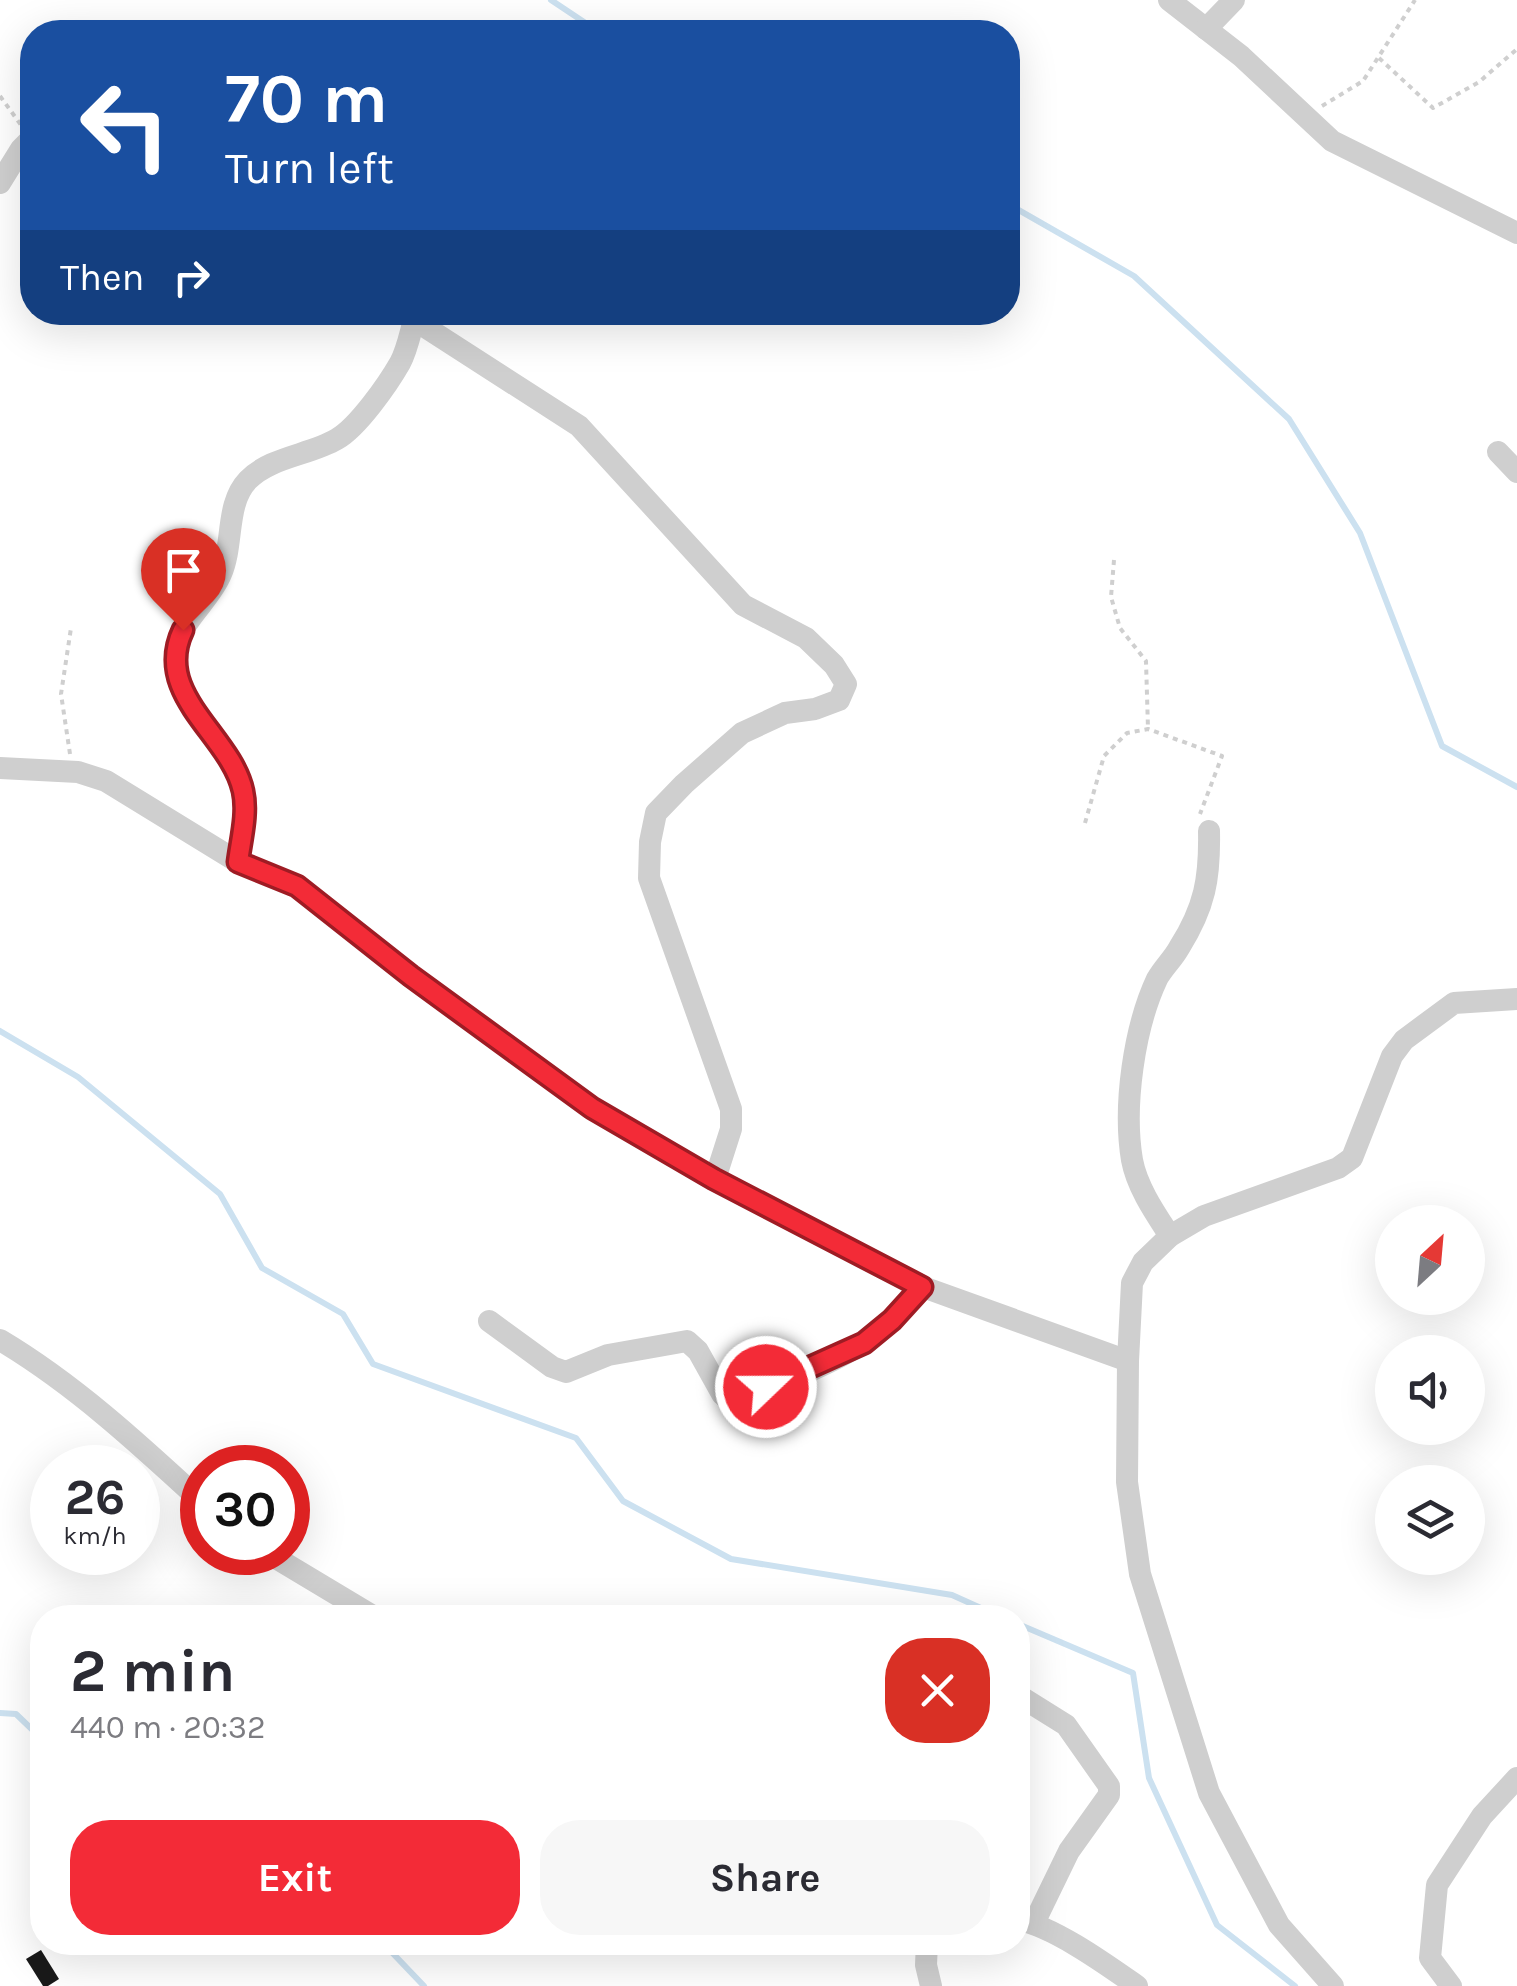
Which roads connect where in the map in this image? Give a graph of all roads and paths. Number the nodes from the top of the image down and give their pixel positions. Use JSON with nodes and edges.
{"nodes":[{"id":1,"x":1168,"y":0,"type":"edge"},
{"id":2,"x":1234,"y":0,"type":"edge"},
{"id":3,"x":1415,"y":0,"type":"edge"},
{"id":4,"x":1206,"y":29,"type":"junction"},
{"id":5,"x":1517,"y":49,"type":"edge"},
{"id":6,"x":1379,"y":58,"type":"junction"},
{"id":7,"x":0,"y":97,"type":"edge"},
{"id":8,"x":1306,"y":118,"type":"junction"},
{"id":9,"x":20,"y":123,"type":"edge"},
{"id":10,"x":20,"y":152,"type":"edge"},
{"id":11,"x":0,"y":183,"type":"edge"},
{"id":12,"x":1517,"y":234,"type":"edge"},
{"id":13,"x":407,"y":325,"type":"edge"},
{"id":14,"x":422,"y":325,"type":"edge"},
{"id":15,"x":1498,"y":452,"type":"dead end"},
{"id":16,"x":1517,"y":472,"type":"edge"},
{"id":17,"x":1114,"y":560,"type":"dead end"},
{"id":18,"x":71,"y":628,"type":"dead end"},
{"id":19,"x":1148,"y":729,"type":"junction"},
{"id":20,"x":0,"y":768,"type":"edge"},
{"id":21,"x":76,"y":772,"type":"junction"},
{"id":22,"x":1085,"y":823,"type":"dead end"},
{"id":23,"x":1209,"y":831,"type":"joint"},
{"id":24,"x":238,"y":862,"type":"junction"},
{"id":25,"x":1517,"y":999,"type":"edge"},
{"id":26,"x":714,"y":1179,"type":"junction"},
{"id":27,"x":1170,"y":1236,"type":"junction"},
{"id":28,"x":922,"y":1287,"type":"junction"},
{"id":29,"x":488,"y":1321,"type":"dead end"},
{"id":30,"x":0,"y":1340,"type":"edge"},
{"id":31,"x":1128,"y":1360,"type":"junction"},
{"id":32,"x":180,"y":1482,"type":"edge"},
{"id":33,"x":304,"y":1575,"type":"edge"},
{"id":34,"x":354,"y":1605,"type":"edge"},
{"id":35,"x":1030,"y":1704,"type":"edge"},
{"id":36,"x":1517,"y":1778,"type":"edge"},
{"id":37,"x":1030,"y":1915,"type":"edge"},
{"id":38,"x":1030,"y":1924,"type":"edge"},
{"id":39,"x":926,"y":1955,"type":"edge"},
{"id":40,"x":1112,"y":1966,"type":"junction"},
{"id":41,"x":930,"y":1986,"type":"edge"},
{"id":42,"x":1098,"y":1986,"type":"edge"},
{"id":43,"x":1136,"y":1986,"type":"edge"},
{"id":44,"x":1333,"y":1986,"type":"edge"},
{"id":45,"x":1450,"y":1986,"type":"edge"}],
"edges":[{"from":1,"to":4,"type":"street"},
{"from":2,"to":4,"type":"street"},
{"from":3,"to":6,"type":"path"},
{"from":4,"to":8,"type":"street"},
{"from":5,"to":6,"type":"path"},
{"from":6,"to":8,"type":"path"},
{"from":7,"to":9,"type":"path"},
{"from":8,"to":12,"type":"street"},
{"from":10,"to":11,"type":"street"},
{"from":13,"to":24,"type":"street"},
{"from":14,"to":26,"type":"street"},
{"from":15,"to":16,"type":"street"},
{"from":17,"to":19,"type":"path"},
{"from":18,"to":21,"type":"path"},
{"from":19,"to":22,"type":"path"},
{"from":19,"to":23,"type":"path"},
{"from":20,"to":21,"type":"street"},
{"from":21,"to":24,"type":"street"},
{"from":23,"to":27,"type":"street"},
{"from":24,"to":26,"type":"street"},
{"from":25,"to":27,"type":"street"},
{"from":26,"to":28,"type":"street"},
{"from":27,"to":31,"type":"street"},
{"from":28,"to":29,"type":"street"},
{"from":28,"to":31,"type":"street"},
{"from":30,"to":32,"type":"street"},
{"from":31,"to":44,"type":"street"},
{"from":33,"to":34,"type":"street"},
{"from":35,"to":37,"type":"street"},
{"from":36,"to":45,"type":"street"},
{"from":38,"to":40,"type":"street"},
{"from":39,"to":41,"type":"street"},
{"from":40,"to":42,"type":"street"},
{"from":40,"to":43,"type":"street"}]}
